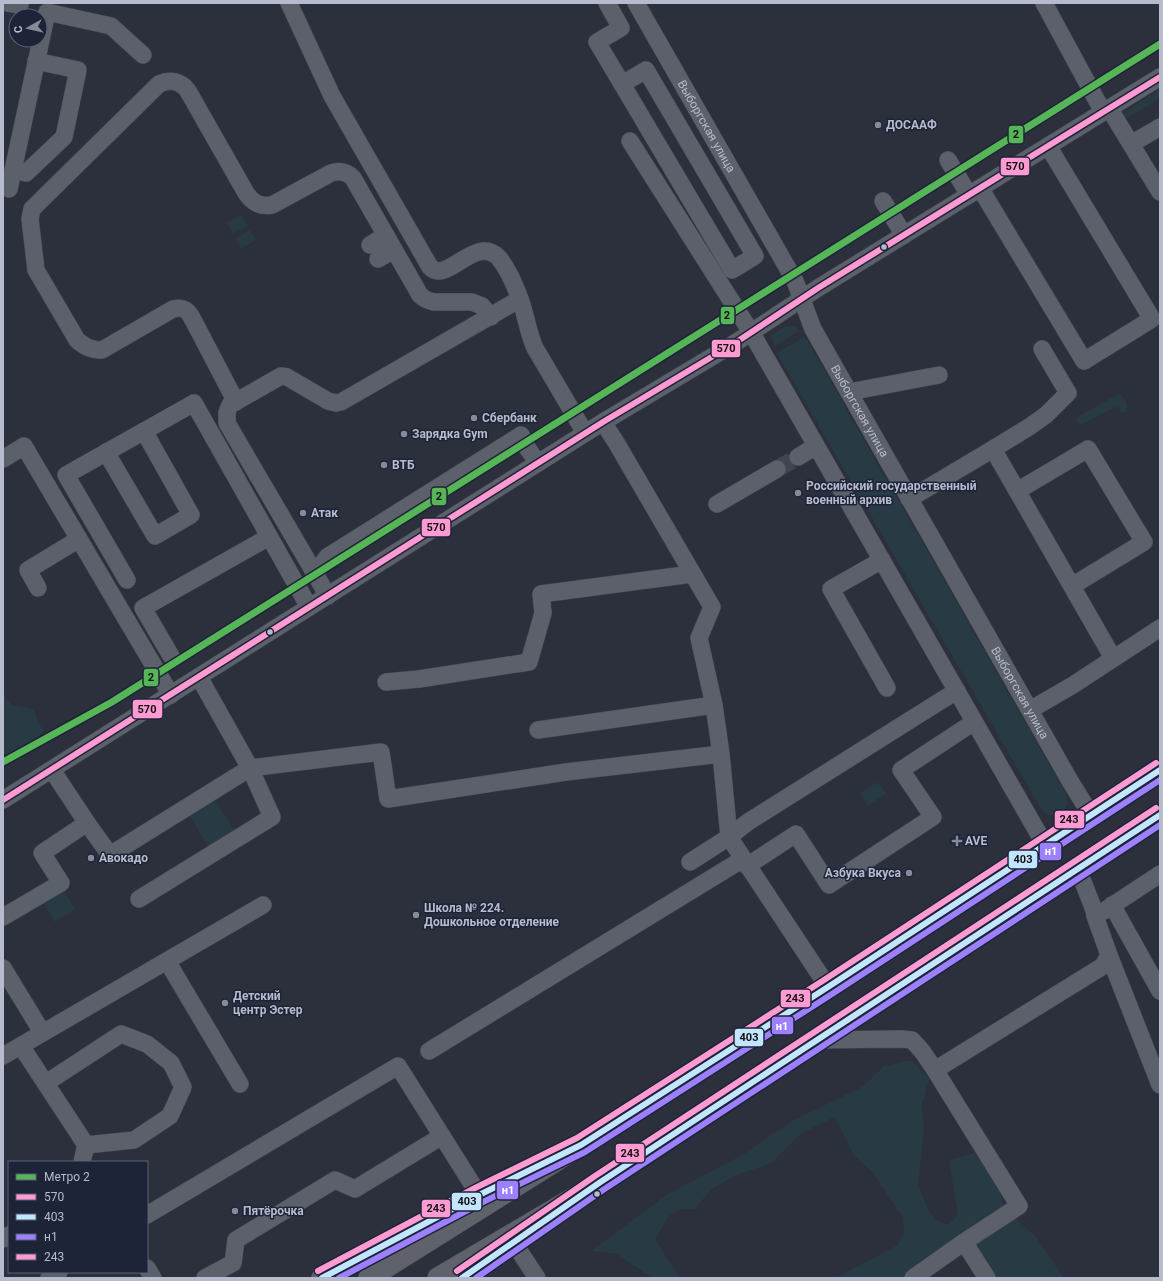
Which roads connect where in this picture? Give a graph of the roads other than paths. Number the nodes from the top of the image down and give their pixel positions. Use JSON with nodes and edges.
{"nodes":[{"id":1,"x":289,"y":3,"type":"edge"},
{"id":2,"x":607,"y":3,"type":"edge"},
{"id":3,"x":636,"y":3,"type":"edge"},
{"id":4,"x":1044,"y":3,"type":"edge"},
{"id":5,"x":144,"y":55,"type":"dead end"},
{"id":6,"x":36,"y":61,"type":"junction"},
{"id":7,"x":1160,"y":77,"type":"edge"},
{"id":8,"x":622,"y":84,"type":"junction"},
{"id":9,"x":1106,"y":110,"type":"junction"},
{"id":10,"x":1160,"y":127,"type":"edge"},
{"id":11,"x":630,"y":140,"type":"dead end"},
{"id":12,"x":1131,"y":144,"type":"junction"},
{"id":13,"x":1048,"y":146,"type":"junction"},
{"id":14,"x":948,"y":160,"type":"dead end"},
{"id":15,"x":730,"y":168,"type":"junction"},
{"id":16,"x":13,"y":170,"type":"junction"},
{"id":17,"x":380,"y":178,"type":"junction"},
{"id":18,"x":710,"y":180,"type":"junction"},
{"id":19,"x":3,"y":187,"type":"edge"},
{"id":20,"x":1159,"y":187,"type":"edge"},
{"id":21,"x":360,"y":190,"type":"junction"},
{"id":22,"x":974,"y":191,"type":"junction"},
{"id":23,"x":883,"y":201,"type":"dead end"},
{"id":24,"x":904,"y":235,"type":"junction"},
{"id":25,"x":390,"y":243,"type":"junction"},
{"id":26,"x":374,"y":252,"type":"dead end"},
{"id":27,"x":802,"y":299,"type":"junction"},
{"id":28,"x":520,"y":300,"type":"junction"},
{"id":29,"x":491,"y":316,"type":"junction"},
{"id":30,"x":751,"y":332,"type":"junction"},
{"id":31,"x":1042,"y":349,"type":"dead end"},
{"id":32,"x":939,"y":375,"type":"dead end"},
{"id":33,"x":848,"y":392,"type":"junction"},
{"id":34,"x":236,"y":402,"type":"junction"},
{"id":35,"x":603,"y":422,"type":"junction"},
{"id":36,"x":144,"y":431,"type":"junction"},
{"id":37,"x":585,"y":433,"type":"junction"},
{"id":38,"x":816,"y":446,"type":"junction"},
{"id":39,"x":993,"y":449,"type":"junction"},
{"id":40,"x":106,"y":452,"type":"junction"},
{"id":41,"x":798,"y":457,"type":"tunnel mouth"},
{"id":42,"x":3,"y":459,"type":"edge"},
{"id":43,"x":538,"y":463,"type":"junction"},
{"id":44,"x":777,"y":469,"type":"tunnel mouth"},
{"id":45,"x":1017,"y":492,"type":"junction"},
{"id":46,"x":909,"y":499,"type":"junction"},
{"id":47,"x":717,"y":504,"type":"dead end"},
{"id":48,"x":269,"y":537,"type":"junction"},
{"id":49,"x":79,"y":539,"type":"junction"},
{"id":50,"x":882,"y":560,"type":"junction"},
{"id":51,"x":313,"y":571,"type":"junction"},
{"id":52,"x":692,"y":574,"type":"junction"},
{"id":53,"x":127,"y":580,"type":"dead end"},
{"id":54,"x":1072,"y":586,"type":"junction"},
{"id":55,"x":38,"y":588,"type":"dead end"},
{"id":56,"x":328,"y":596,"type":"junction"},
{"id":57,"x":309,"y":607,"type":"junction"},
{"id":58,"x":1160,"y":628,"type":"edge"},
{"id":59,"x":171,"y":656,"type":"dead end"},
{"id":60,"x":1113,"y":658,"type":"junction"},
{"id":61,"x":199,"y":677,"type":"junction"},
{"id":62,"x":386,"y":682,"type":"dead end"},
{"id":63,"x":887,"y":688,"type":"dead end"},
{"id":64,"x":957,"y":691,"type":"junction"},
{"id":65,"x":171,"y":695,"type":"junction"},
{"id":66,"x":714,"y":704,"type":"junction"},
{"id":67,"x":1030,"y":710,"type":"junction"},
{"id":68,"x":974,"y":722,"type":"junction"},
{"id":69,"x":538,"y":730,"type":"dead end"},
{"id":70,"x":721,"y":754,"type":"junction"},
{"id":71,"x":250,"y":768,"type":"junction"},
{"id":72,"x":52,"y":770,"type":"junction"},
{"id":73,"x":1160,"y":770,"type":"edge"},
{"id":74,"x":4,"y":796,"type":"edge"},
{"id":75,"x":1091,"y":815,"type":"junction"},
{"id":76,"x":1160,"y":815,"type":"edge"},
{"id":77,"x":87,"y":823,"type":"junction"},
{"id":78,"x":729,"y":837,"type":"junction"},
{"id":79,"x":1045,"y":845,"type":"junction"},
{"id":80,"x":690,"y":862,"type":"dead end"},
{"id":81,"x":745,"y":863,"type":"junction"},
{"id":82,"x":1078,"y":868,"type":"junction"},
{"id":83,"x":1160,"y":874,"type":"edge"},
{"id":84,"x":139,"y":899,"type":"dead end"},
{"id":85,"x":263,"y":905,"type":"dead end"},
{"id":86,"x":1112,"y":905,"type":"junction"},
{"id":87,"x":1095,"y":916,"type":"junction"},
{"id":88,"x":3,"y":917,"type":"edge"},
{"id":89,"x":1109,"y":956,"type":"junction"},
{"id":90,"x":167,"y":961,"type":"junction"},
{"id":91,"x":3,"y":968,"type":"edge"},
{"id":92,"x":828,"y":987,"type":"junction"},
{"id":93,"x":1160,"y":991,"type":"edge"},
{"id":94,"x":42,"y":1032,"type":"junction"},
{"id":95,"x":815,"y":1040,"type":"junction"},
{"id":96,"x":22,"y":1046,"type":"junction"},
{"id":97,"x":429,"y":1051,"type":"dead end"},
{"id":98,"x":3,"y":1056,"type":"edge"},
{"id":99,"x":936,"y":1070,"type":"junction"},
{"id":100,"x":46,"y":1082,"type":"junction"},
{"id":101,"x":240,"y":1084,"type":"dead end"},
{"id":102,"x":1160,"y":1085,"type":"edge"},
{"id":103,"x":442,"y":1136,"type":"junction"},
{"id":104,"x":581,"y":1145,"type":"junction"},
{"id":105,"x":86,"y":1146,"type":"junction"},
{"id":106,"x":82,"y":1161,"type":"edge"},
{"id":107,"x":599,"y":1183,"type":"junction"},
{"id":108,"x":479,"y":1195,"type":"junction"},
{"id":109,"x":148,"y":1214,"type":"edge"},
{"id":110,"x":964,"y":1242,"type":"junction"},
{"id":111,"x":514,"y":1243,"type":"junction"},
{"id":112,"x":205,"y":1278,"type":"edge"},
{"id":113,"x":322,"y":1278,"type":"edge"},
{"id":114,"x":369,"y":1278,"type":"edge"},
{"id":115,"x":438,"y":1278,"type":"edge"},
{"id":116,"x":462,"y":1278,"type":"edge"},
{"id":117,"x":537,"y":1278,"type":"edge"},
{"id":118,"x":913,"y":1278,"type":"edge"},
{"id":119,"x":987,"y":1278,"type":"edge"}],
"edges":[{"from":1,"to":17,"type":"street"},
{"from":2,"to":8,"type":"street"},
{"from":3,"to":15,"type":"street","name":"Выборгская улица"},
{"from":4,"to":9,"type":"street"},
{"from":5,"to":6,"type":"street"},
{"from":6,"to":16,"type":"street"},
{"from":6,"to":16,"type":"street"},
{"from":7,"to":9,"type":"street"},
{"from":8,"to":18,"type":"street"},
{"from":8,"to":18,"type":"street"},
{"from":9,"to":12,"type":"street"},
{"from":9,"to":13,"type":"street"},
{"from":10,"to":12,"type":"street"},
{"from":11,"to":30,"type":"street"},
{"from":12,"to":20,"type":"street"},
{"from":13,"to":22,"type":"street"},
{"from":13,"to":22,"type":"street"},
{"from":14,"to":22,"type":"street"},
{"from":15,"to":18,"type":"street"},
{"from":15,"to":27,"type":"street","name":"Выборгская улица"},
{"from":16,"to":19,"type":"street"},
{"from":17,"to":21,"type":"street"},
{"from":17,"to":28,"type":"street"},
{"from":21,"to":25,"type":"street"},
{"from":21,"to":34,"type":"street"},
{"from":22,"to":24,"type":"street"},
{"from":23,"to":24,"type":"street"},
{"from":24,"to":27,"type":"street"},
{"from":25,"to":26,"type":"street"},
{"from":25,"to":29,"type":"street"},
{"from":27,"to":30,"type":"street"},
{"from":27,"to":33,"type":"street","name":"Выборгская улица"},
{"from":28,"to":29,"type":"street"},
{"from":28,"to":37,"type":"street"},
{"from":29,"to":34,"type":"street"},
{"from":30,"to":35,"type":"street"},
{"from":30,"to":38,"type":"street"},
{"from":31,"to":39,"type":"street"},
{"from":32,"to":33,"type":"street"},
{"from":33,"to":46,"type":"street","name":"Выборгская улица"},
{"from":34,"to":51,"type":"street"},
{"from":35,"to":37,"type":"street"},
{"from":35,"to":52,"type":"street"},
{"from":36,"to":40,"type":"street"},
{"from":36,"to":40,"type":"street"},
{"from":36,"to":48,"type":"street"},
{"from":37,"to":43,"type":"street"},
{"from":38,"to":41,"type":"street"},
{"from":38,"to":50,"type":"street"},
{"from":39,"to":45,"type":"street"},
{"from":39,"to":46,"type":"street"},
{"from":40,"to":53,"type":"street"},
{"from":42,"to":49,"type":"street"},
{"from":43,"to":51,"type":"street"},
{"from":43,"to":56,"type":"street"},
{"from":44,"to":47,"type":"street"},
{"from":45,"to":54,"type":"street"},
{"from":45,"to":54,"type":"street"},
{"from":46,"to":67,"type":"street","name":"Выборгская улица"},
{"from":48,"to":57,"type":"street"},
{"from":48,"to":59,"type":"street"},
{"from":49,"to":55,"type":"street"},
{"from":49,"to":65,"type":"street"},
{"from":50,"to":63,"type":"street"},
{"from":50,"to":64,"type":"street"},
{"from":51,"to":56,"type":"street"},
{"from":52,"to":62,"type":"street"},
{"from":52,"to":66,"type":"street"},
{"from":54,"to":60,"type":"street"},
{"from":56,"to":57,"type":"street"},
{"from":57,"to":61,"type":"street"},
{"from":58,"to":60,"type":"street"},
{"from":60,"to":67,"type":"street"},
{"from":61,"to":65,"type":"street"},
{"from":61,"to":71,"type":"street"},
{"from":64,"to":68,"type":"street"},
{"from":64,"to":78,"type":"street"},
{"from":65,"to":72,"type":"street"},
{"from":66,"to":69,"type":"street"},
{"from":66,"to":70,"type":"street"},
{"from":67,"to":75,"type":"street","name":"Выборгская улица"},
{"from":68,"to":79,"type":"street"},
{"from":68,"to":81,"type":"street"},
{"from":70,"to":71,"type":"street"},
{"from":70,"to":78,"type":"street"},
{"from":71,"to":77,"type":"street"},
{"from":71,"to":84,"type":"street"},
{"from":72,"to":74,"type":"street"},
{"from":72,"to":77,"type":"street"},
{"from":73,"to":75,"type":"main road"},
{"from":75,"to":79,"type":"main road"},
{"from":76,"to":82,"type":"main road"},
{"from":77,"to":88,"type":"street"},
{"from":78,"to":80,"type":"street"},
{"from":78,"to":81,"type":"street"},
{"from":79,"to":92,"type":"main road"},
{"from":81,"to":92,"type":"street"},
{"from":81,"to":97,"type":"street"},
{"from":82,"to":87,"type":"street"},
{"from":82,"to":95,"type":"main road"},
{"from":83,"to":86,"type":"street"},
{"from":85,"to":90,"type":"street"},
{"from":86,"to":87,"type":"street"},
{"from":86,"to":93,"type":"street"},
{"from":87,"to":89,"type":"street"},
{"from":89,"to":99,"type":"street"},
{"from":89,"to":102,"type":"street"},
{"from":90,"to":94,"type":"street"},
{"from":90,"to":101,"type":"street"},
{"from":91,"to":94,"type":"street"},
{"from":92,"to":104,"type":"main road"},
{"from":94,"to":96,"type":"street"},
{"from":95,"to":99,"type":"street"},
{"from":95,"to":107,"type":"main road"},
{"from":96,"to":98,"type":"street"},
{"from":96,"to":100,"type":"street"},
{"from":99,"to":110,"type":"street"},
{"from":100,"to":105,"type":"street"},
{"from":100,"to":105,"type":"street"},
{"from":103,"to":108,"type":"street"},
{"from":103,"to":109,"type":"street"},
{"from":103,"to":112,"type":"street"},
{"from":104,"to":108,"type":"main road"},
{"from":104,"to":114,"type":"main road"},
{"from":105,"to":106,"type":"street"},
{"from":107,"to":111,"type":"main road"},
{"from":107,"to":115,"type":"main road"},
{"from":108,"to":113,"type":"main road"},
{"from":110,"to":118,"type":"street"},
{"from":110,"to":119,"type":"street"},
{"from":111,"to":116,"type":"main road"},
{"from":111,"to":117,"type":"street"}]}
